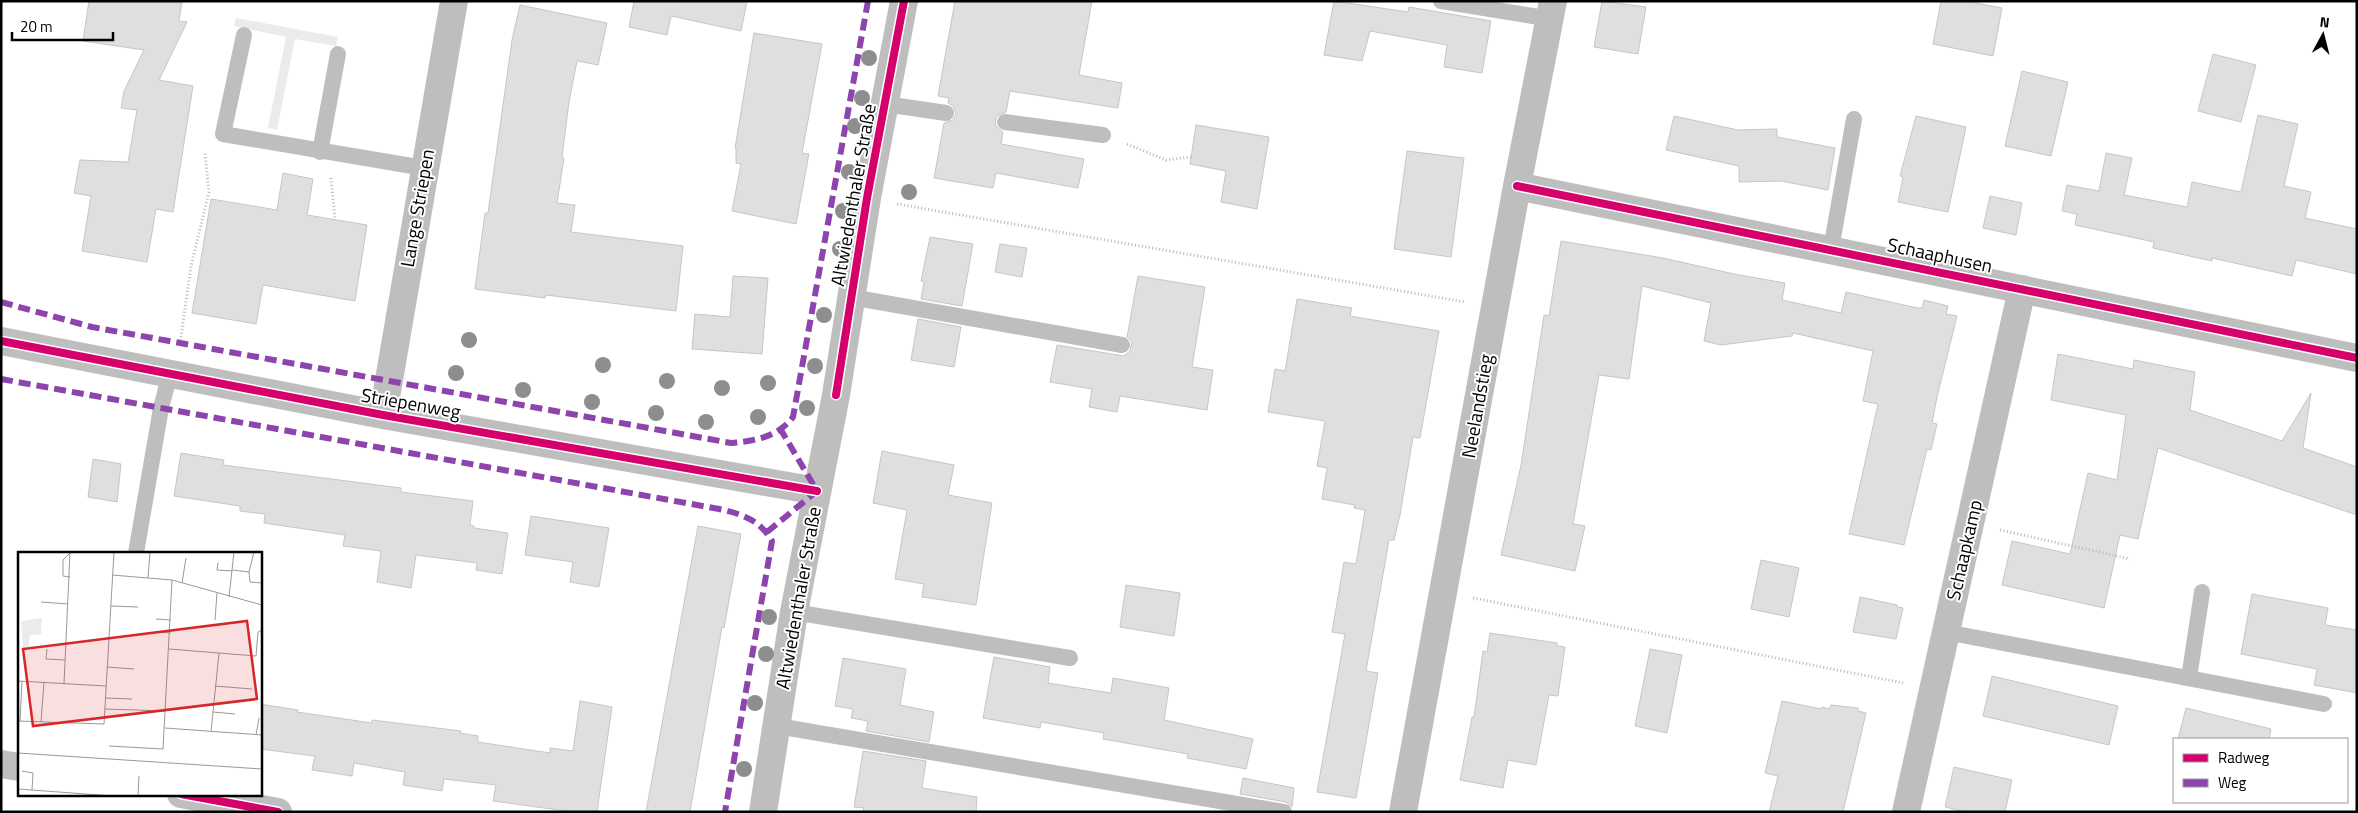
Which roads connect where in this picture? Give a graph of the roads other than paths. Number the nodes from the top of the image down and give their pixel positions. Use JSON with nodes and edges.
{"nodes":[{"id":1,"x":454,"y":1,"type":"edge"},
{"id":2,"x":904,"y":1,"type":"edge"},
{"id":3,"x":1440,"y":1,"type":"edge"},
{"id":4,"x":1552,"y":10,"type":"edge"},
{"id":5,"x":244,"y":35,"type":"dead end"},
{"id":6,"x":338,"y":54,"type":"dead end"},
{"id":7,"x":885,"y":104,"type":"junction"},
{"id":8,"x":946,"y":113,"type":"dead end"},
{"id":9,"x":1854,"y":119,"type":"dead end"},
{"id":10,"x":1005,"y":122,"type":"dead end"},
{"id":11,"x":1103,"y":135,"type":"road end"},
{"id":12,"x":320,"y":152,"type":"junction"},
{"id":13,"x":424,"y":168,"type":"junction"},
{"id":14,"x":1517,"y":186,"type":"junction"},
{"id":15,"x":1831,"y":249,"type":"junction"},
{"id":16,"x":2022,"y":289,"type":"junction"},
{"id":17,"x":851,"y":297,"type":"junction"},
{"id":18,"x":1,"y":341,"type":"edge"},
{"id":19,"x":1122,"y":345,"type":"dead end"},
{"id":20,"x":2357,"y":358,"type":"edge"},
{"id":21,"x":170,"y":373,"type":"junction"},
{"id":22,"x":383,"y":415,"type":"junction"},
{"id":23,"x":817,"y":491,"type":"junction"},
{"id":24,"x":136,"y":552,"type":"edge"},
{"id":25,"x":2202,"y":592,"type":"dead end"},
{"id":26,"x":794,"y":612,"type":"junction"},
{"id":27,"x":1946,"y":632,"type":"junction"},
{"id":28,"x":1070,"y":658,"type":"dead end"},
{"id":29,"x":2189,"y":678,"type":"junction"},
{"id":30,"x":2324,"y":704,"type":"dead end"},
{"id":31,"x":777,"y":726,"type":"junction"},
{"id":32,"x":1,"y":764,"type":"edge"},
{"id":33,"x":18,"y":767,"type":"edge"},
{"id":34,"x":192,"y":796,"type":"edge"},
{"id":35,"x":278,"y":812,"type":"edge"},
{"id":36,"x":763,"y":812,"type":"edge"},
{"id":37,"x":1284,"y":812,"type":"edge"},
{"id":38,"x":1403,"y":812,"type":"edge"},
{"id":39,"x":1906,"y":812,"type":"edge"}],
"edges":[{"from":1,"to":13,"type":"street","name":"Lange Striepen"},
{"from":2,"to":7,"type":"street","name":"Altwiedenthaler Straße"},
{"from":3,"to":4,"type":"lane"},
{"from":4,"to":14,"type":"street","name":"Neelandstieg"},
{"from":5,"to":12,"type":"lane"},
{"from":6,"to":12,"type":"lane"},
{"from":7,"to":8,"type":"lane"},
{"from":7,"to":17,"type":"street","name":"Altwiedenthaler Straße"},
{"from":9,"to":15,"type":"lane"},
{"from":10,"to":11,"type":"lane"},
{"from":12,"to":13,"type":"lane"},
{"from":13,"to":22,"type":"street","name":"Lange Striepen"},
{"from":14,"to":15,"type":"street","name":"Schaaphusen"},
{"from":14,"to":38,"type":"street","name":"Neelandstieg"},
{"from":15,"to":16,"type":"street","name":"Schaaphusen"},
{"from":16,"to":20,"type":"street","name":"Schaaphusen"},
{"from":16,"to":27,"type":"street","name":"Schaapkamp"},
{"from":17,"to":19,"type":"lane"},
{"from":17,"to":23,"type":"street","name":"Altwiedenthaler Straße"},
{"from":18,"to":21,"type":"street","name":"Striepenweg"},
{"from":21,"to":22,"type":"street","name":"Striepenweg"},
{"from":21,"to":24,"type":"lane"},
{"from":22,"to":23,"type":"street","name":"Striepenweg"},
{"from":23,"to":26,"type":"street","name":"Altwiedenthaler Straße"},
{"from":25,"to":29,"type":"lane"},
{"from":26,"to":28,"type":"lane"},
{"from":26,"to":31,"type":"street","name":"Altwiedenthaler Straße"},
{"from":27,"to":29,"type":"lane"},
{"from":27,"to":39,"type":"street","name":"Schaapkamp"},
{"from":29,"to":30,"type":"lane"},
{"from":31,"to":36,"type":"street","name":"Altwiedenthaler Straße"},
{"from":31,"to":37,"type":"lane"},
{"from":32,"to":33,"type":"street"},
{"from":34,"to":35,"type":"street"}]}
